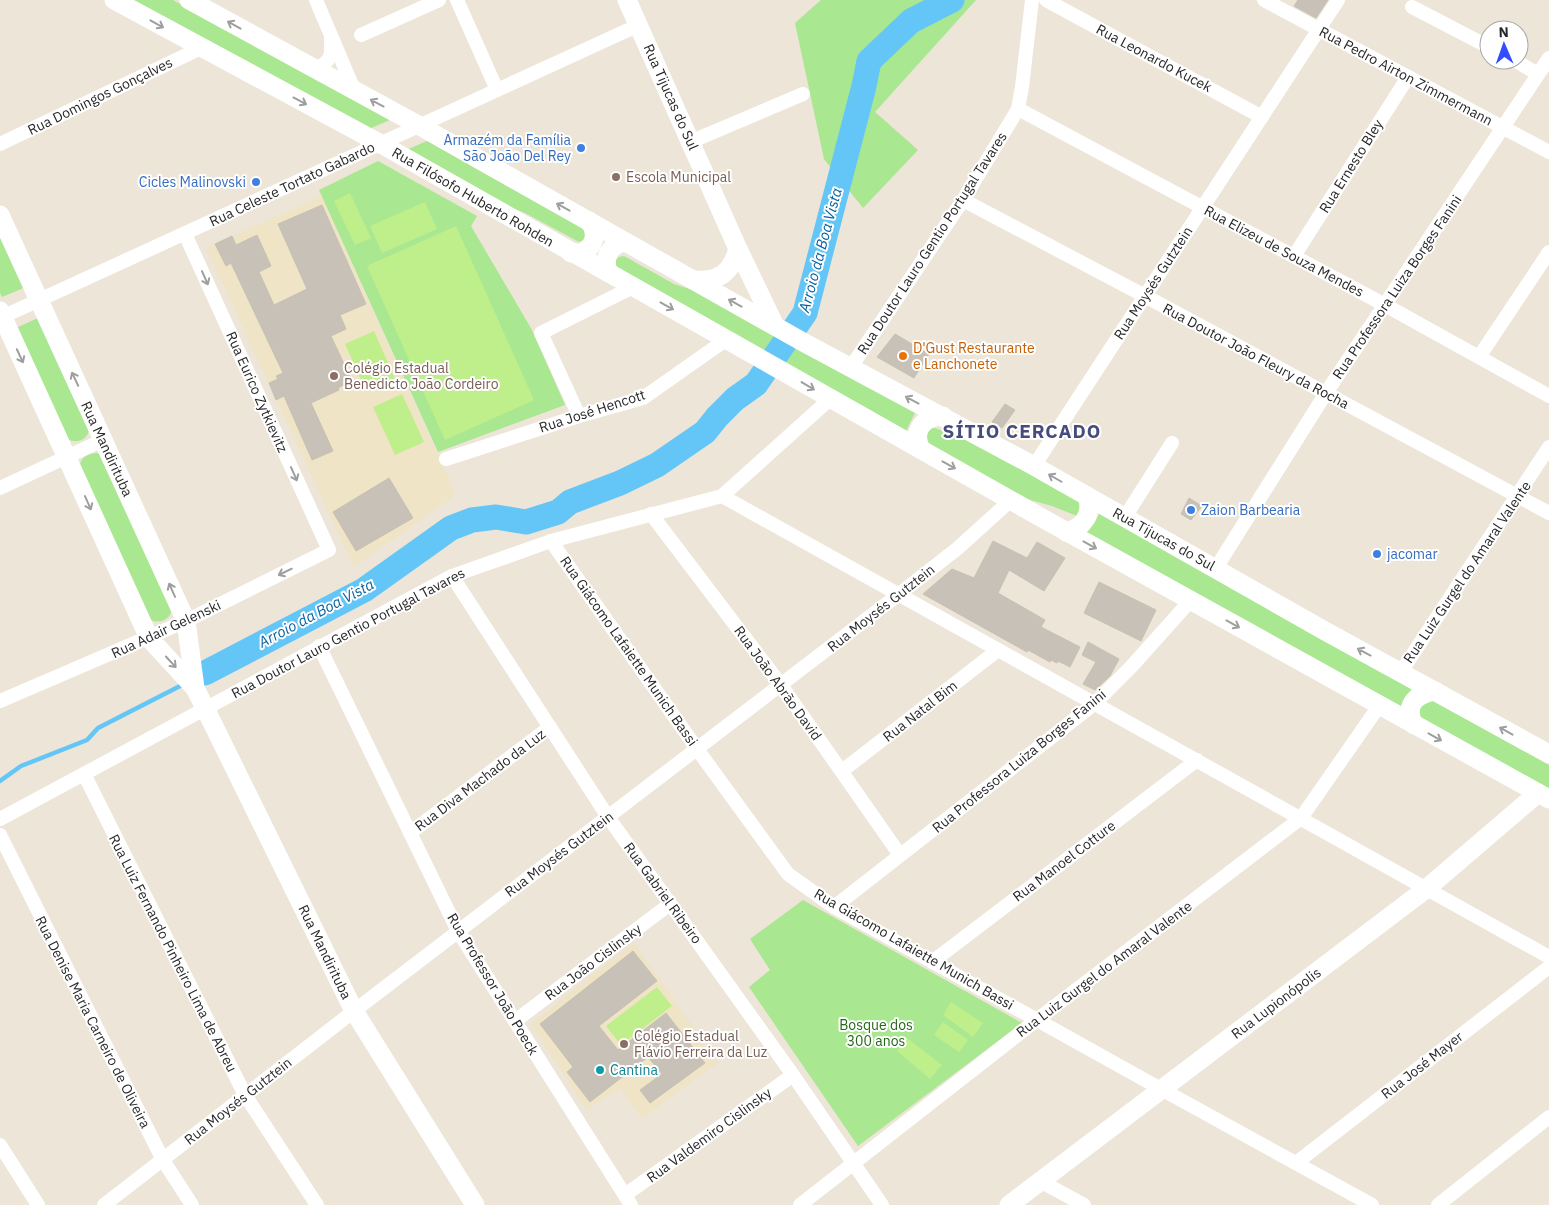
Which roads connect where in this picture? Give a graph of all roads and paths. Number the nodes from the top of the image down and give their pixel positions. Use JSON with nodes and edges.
{"nodes":[{"id":1,"x":114,"y":0,"type":"edge"},
{"id":2,"x":189,"y":0,"type":"edge"},
{"id":3,"x":316,"y":0,"type":"edge"},
{"id":4,"x":439,"y":0,"type":"edge"},
{"id":5,"x":457,"y":0,"type":"edge"},
{"id":6,"x":627,"y":0,"type":"edge"},
{"id":7,"x":1032,"y":0,"type":"edge"},
{"id":8,"x":1046,"y":0,"type":"edge"},
{"id":9,"x":1264,"y":0,"type":"edge"},
{"id":10,"x":1338,"y":0,"type":"edge"},
{"id":11,"x":1412,"y":7,"type":"dead end"},
{"id":12,"x":639,"y":25,"type":"junction"},
{"id":13,"x":1319,"y":29,"type":"junction"},
{"id":14,"x":331,"y":33,"type":"junction"},
{"id":15,"x":361,"y":35,"type":"dead end"},
{"id":16,"x":1479,"y":42,"type":"edge"},
{"id":17,"x":201,"y":48,"type":"junction"},
{"id":18,"x":1549,"y":58,"type":"edge"},
{"id":19,"x":1529,"y":69,"type":"edge"},
{"id":20,"x":314,"y":70,"type":"junction"},
{"id":21,"x":1538,"y":74,"type":"junction"},
{"id":22,"x":1408,"y":77,"type":"junction"},
{"id":23,"x":497,"y":90,"type":"junction"},
{"id":24,"x":355,"y":92,"type":"junction"},
{"id":25,"x":803,"y":94,"type":"dead end"},
{"id":26,"x":1018,"y":109,"type":"junction"},
{"id":27,"x":1262,"y":116,"type":"junction"},
{"id":28,"x":420,"y":126,"type":"junction"},
{"id":29,"x":1502,"y":128,"type":"junction"},
{"id":30,"x":690,"y":142,"type":"junction"},
{"id":31,"x":0,"y":144,"type":"edge"},
{"id":32,"x":381,"y":144,"type":"junction"},
{"id":33,"x":1549,"y":152,"type":"edge"},
{"id":34,"x":963,"y":200,"type":"junction"},
{"id":35,"x":1203,"y":207,"type":"junction"},
{"id":36,"x":0,"y":215,"type":"edge"},
{"id":37,"x":588,"y":221,"type":"junction"},
{"id":38,"x":185,"y":234,"type":"junction"},
{"id":39,"x":625,"y":242,"type":"junction"},
{"id":40,"x":738,"y":249,"type":"junction"},
{"id":41,"x":1549,"y":252,"type":"edge"},
{"id":42,"x":571,"y":253,"type":"junction"},
{"id":43,"x":1294,"y":256,"type":"junction"},
{"id":44,"x":609,"y":273,"type":"junction"},
{"id":45,"x":694,"y":280,"type":"junction"},
{"id":46,"x":633,"y":287,"type":"junction"},
{"id":47,"x":1145,"y":296,"type":"junction"},
{"id":48,"x":39,"y":300,"type":"junction"},
{"id":49,"x":1385,"y":304,"type":"junction"},
{"id":50,"x":1,"y":315,"type":"edge"},
{"id":51,"x":776,"y":326,"type":"junction"},
{"id":52,"x":727,"y":339,"type":"junction"},
{"id":53,"x":1479,"y":357,"type":"junction"},
{"id":54,"x":851,"y":368,"type":"junction"},
{"id":55,"x":1326,"y":393,"type":"junction"},
{"id":56,"x":1549,"y":396,"type":"edge"},
{"id":57,"x":830,"y":399,"type":"junction"},
{"id":58,"x":579,"y":416,"type":"junction"},
{"id":59,"x":943,"y":416,"type":"junction"},
{"id":60,"x":103,"y":440,"type":"junction"},
{"id":61,"x":1172,"y":443,"type":"dead end"},
{"id":62,"x":1549,"y":447,"type":"edge"},
{"id":63,"x":921,"y":449,"type":"junction"},
{"id":64,"x":66,"y":457,"type":"junction"},
{"id":65,"x":446,"y":459,"type":"dead end"},
{"id":66,"x":1034,"y":466,"type":"junction"},
{"id":67,"x":0,"y":488,"type":"edge"},
{"id":68,"x":722,"y":496,"type":"junction"},
{"id":69,"x":1087,"y":496,"type":"junction"},
{"id":70,"x":1518,"y":497,"type":"junction"},
{"id":71,"x":1011,"y":500,"type":"junction"},
{"id":72,"x":1549,"y":513,"type":"edge"},
{"id":73,"x":651,"y":514,"type":"junction"},
{"id":74,"x":1125,"y":518,"type":"junction"},
{"id":75,"x":1066,"y":532,"type":"junction"},
{"id":76,"x":550,"y":540,"type":"junction"},
{"id":77,"x":329,"y":550,"type":"joint"},
{"id":78,"x":1216,"y":568,"type":"junction"},
{"id":79,"x":452,"y":576,"type":"junction"},
{"id":80,"x":898,"y":595,"type":"junction"},
{"id":81,"x":1191,"y":600,"type":"junction"},
{"id":82,"x":186,"y":621,"type":"junction"},
{"id":83,"x":149,"y":638,"type":"junction"},
{"id":84,"x":319,"y":646,"type":"junction"},
{"id":85,"x":998,"y":650,"type":"junction"},
{"id":86,"x":1401,"y":672,"type":"junction"},
{"id":87,"x":781,"y":685,"type":"junction"},
{"id":88,"x":195,"y":688,"type":"junction"},
{"id":89,"x":1435,"y":691,"type":"junction"},
{"id":90,"x":0,"y":701,"type":"edge"},
{"id":91,"x":1094,"y":704,"type":"junction"},
{"id":92,"x":1379,"y":706,"type":"junction"},
{"id":93,"x":204,"y":708,"type":"junction"},
{"id":94,"x":1414,"y":726,"type":"junction"},
{"id":95,"x":550,"y":727,"type":"junction"},
{"id":96,"x":697,"y":749,"type":"junction"},
{"id":97,"x":1549,"y":754,"type":"edge"},
{"id":98,"x":1197,"y":760,"type":"junction"},
{"id":99,"x":842,"y":771,"type":"junction"},
{"id":100,"x":84,"y":774,"type":"junction"},
{"id":101,"x":1543,"y":796,"type":"edge"},
{"id":102,"x":608,"y":817,"type":"junction"},
{"id":103,"x":1301,"y":818,"type":"junction"},
{"id":104,"x":0,"y":819,"type":"edge"},
{"id":105,"x":410,"y":833,"type":"junction"},
{"id":106,"x":0,"y":835,"type":"edge"},
{"id":107,"x":900,"y":855,"type":"junction"},
{"id":108,"x":1426,"y":889,"type":"junction"},
{"id":109,"x":670,"y":904,"type":"junction"},
{"id":110,"x":834,"y":906,"type":"junction"},
{"id":111,"x":458,"y":931,"type":"junction"},
{"id":112,"x":1549,"y":957,"type":"edge"},
{"id":113,"x":932,"y":962,"type":"junction"},
{"id":114,"x":1549,"y":967,"type":"edge"},
{"id":115,"x":354,"y":1011,"type":"junction"},
{"id":116,"x":1038,"y":1019,"type":"junction"},
{"id":117,"x":515,"y":1021,"type":"junction"},
{"id":118,"x":793,"y":1075,"type":"junction"},
{"id":119,"x":1161,"y":1090,"type":"junction"},
{"id":120,"x":245,"y":1096,"type":"junction"},
{"id":121,"x":1549,"y":1117,"type":"edge"},
{"id":122,"x":0,"y":1145,"type":"edge"},
{"id":123,"x":163,"y":1160,"type":"junction"},
{"id":124,"x":853,"y":1163,"type":"junction"},
{"id":125,"x":1296,"y":1163,"type":"junction"},
{"id":126,"x":1040,"y":1181,"type":"junction"},
{"id":127,"x":628,"y":1200,"type":"edge"},
{"id":128,"x":38,"y":1205,"type":"edge"},
{"id":129,"x":104,"y":1205,"type":"edge"},
{"id":130,"x":192,"y":1205,"type":"edge"},
{"id":131,"x":317,"y":1205,"type":"edge"},
{"id":132,"x":475,"y":1205,"type":"edge"},
{"id":133,"x":800,"y":1205,"type":"edge"},
{"id":134,"x":882,"y":1205,"type":"edge"},
{"id":135,"x":1009,"y":1205,"type":"edge"},
{"id":136,"x":1084,"y":1205,"type":"edge"},
{"id":137,"x":1372,"y":1205,"type":"edge"},
{"id":138,"x":1438,"y":1205,"type":"edge"}],
"edges":[{"from":1,"to":17,"type":"main road","name":"Rua Filósofo Huberto Rohden","one_way":true},
{"from":20,"to":2,"type":"main road","one_way":true},
{"from":3,"to":14,"type":"street"},
{"from":4,"to":15,"type":"street"},
{"from":5,"to":23,"type":"street"},
{"from":6,"to":12,"type":"main road","name":"Rua Tijucas do Sul"},
{"from":7,"to":26,"type":"street","name":"Rua Doutor Lauro Gentio Portugal Tavares"},
{"from":8,"to":27,"type":"street","name":"Rua Leonardo Kucek"},
{"from":9,"to":13,"type":"street","name":"Rua Pedro Airton Zimmermann"},
{"from":10,"to":13,"type":"street","name":"Rua Moysés Gutztein"},
{"from":11,"to":16,"type":"street"},
{"from":12,"to":23,"type":"street","name":"Rua Celeste Tortato Gabardo"},
{"from":12,"to":30,"type":"main road","name":"Rua Tijucas do Sul"},
{"from":13,"to":22,"type":"street","name":"Rua Pedro Airton Zimmermann"},
{"from":13,"to":27,"type":"street","name":"Rua Moysés Gutztein"},
{"from":14,"to":20,"type":"street"},
{"from":14,"to":24,"type":"street"},
{"from":17,"to":31,"type":"street","name":"Rua Domingos Gonçalves"},
{"from":17,"to":32,"type":"main road","name":"Rua Filósofo Huberto Rohden","one_way":true},
{"from":18,"to":21,"type":"street","name":"Rua Professora Luiza Borges Fanini"},
{"from":19,"to":21,"type":"street"},
{"from":20,"to":24,"type":"main road"},
{"from":21,"to":29,"type":"street","name":"Rua Professora Luiza Borges Fanini"},
{"from":22,"to":29,"type":"street","name":"Rua Pedro Airton Zimmermann"},
{"from":22,"to":43,"type":"street","name":"Rua Ernesto Bley"},
{"from":23,"to":28,"type":"street","name":"Rua Celeste Tortato Gabardo"},
{"from":28,"to":24,"type":"main road","one_way":true},
{"from":25,"to":30,"type":"street"},
{"from":26,"to":34,"type":"street","name":"Rua Doutor Lauro Gentio Portugal Tavares"},
{"from":26,"to":35,"type":"street","name":"Rua Elizeu de Souza Mendes"},
{"from":27,"to":35,"type":"street","name":"Rua Moysés Gutztein"},
{"from":28,"to":32,"type":"street","name":"Rua Celeste Tortato Gabardo"},
{"from":37,"to":28,"type":"main road","one_way":true},
{"from":29,"to":33,"type":"street","name":"Rua Pedro Airton Zimmermann"},
{"from":29,"to":49,"type":"street","name":"Rua Professora Luiza Borges Fanini"},
{"from":30,"to":40,"type":"main road","name":"Rua Tijucas do Sul"},
{"from":32,"to":38,"type":"street","name":"Rua Celeste Tortato Gabardo"},
{"from":32,"to":42,"type":"main road","name":"Rua Filósofo Huberto Rohden"},
{"from":34,"to":47,"type":"street","name":"Rua Doutor João Fleury da Rocha"},
{"from":34,"to":54,"type":"street","name":"Rua Doutor Lauro Gentio Portugal Tavares"},
{"from":35,"to":43,"type":"street","name":"Rua Elizeu de Souza Mendes"},
{"from":35,"to":47,"type":"street","name":"Rua Moysés Gutztein"},
{"from":36,"to":48,"type":"main road","name":"Rua Mandirituba"},
{"from":37,"to":39,"type":"main road"},
{"from":37,"to":42,"type":"main road"},
{"from":38,"to":48,"type":"street","name":"Rua Celeste Tortato Gabardo"},
{"from":38,"to":77,"type":"street","name":"Rua Eurico Zytkievitz","one_way":true},
{"from":39,"to":44,"type":"main road"},
{"from":39,"to":45,"type":"main road"},
{"from":40,"to":45,"type":"main road"},
{"from":40,"to":51,"type":"main road","name":"Rua Tijucas do Sul"},
{"from":41,"to":53,"type":"street"},
{"from":42,"to":44,"type":"main road","name":"Rua Filósofo Huberto Rohden"},
{"from":43,"to":49,"type":"street","name":"Rua Elizeu de Souza Mendes"},
{"from":44,"to":46,"type":"main road","name":"Rua Filósofo Huberto Rohden"},
{"from":51,"to":45,"type":"main road","one_way":true},
{"from":46,"to":52,"type":"main road","name":"Rua Filósofo Huberto Rohden","one_way":true},
{"from":46,"to":58,"type":"street"},
{"from":47,"to":55,"type":"street","name":"Rua Doutor João Fleury da Rocha"},
{"from":47,"to":66,"type":"street","name":"Rua Moysés Gutztein"},
{"from":48,"to":50,"type":"street","name":"Rua Celeste Tortato Gabardo"},
{"from":60,"to":48,"type":"main road","name":"Rua Mandirituba","one_way":true},
{"from":49,"to":53,"type":"street","name":"Rua Elizeu de Souza Mendes"},
{"from":49,"to":55,"type":"street","name":"Rua Professora Luiza Borges Fanini"},
{"from":50,"to":64,"type":"main road","name":"Rua Mandirituba","one_way":true},
{"from":51,"to":54,"type":"main road","name":"Rua Tijucas do Sul"},
{"from":52,"to":57,"type":"main road","name":"Rua Filósofo Huberto Rohden","one_way":true},
{"from":52,"to":58,"type":"street","name":"Rua José Hencott"},
{"from":53,"to":56,"type":"street","name":"Rua Elizeu de Souza Mendes"},
{"from":59,"to":54,"type":"main road","name":"Rua Tijucas do Sul","one_way":true},
{"from":55,"to":70,"type":"street","name":"Rua Doutor João Fleury da Rocha"},
{"from":55,"to":78,"type":"street","name":"Rua Professora Luiza Borges Fanini"},
{"from":57,"to":63,"type":"main road"},
{"from":57,"to":68,"type":"street","name":"Rua Doutor Lauro Gentio Portugal Tavares"},
{"from":58,"to":65,"type":"street","name":"Rua José Hencott"},
{"from":59,"to":63,"type":"main road"},
{"from":59,"to":66,"type":"main road","name":"Rua Tijucas do Sul"},
{"from":60,"to":64,"type":"street"},
{"from":82,"to":60,"type":"main road","name":"Rua Mandirituba","one_way":true},
{"from":61,"to":74,"type":"street"},
{"from":62,"to":70,"type":"street","name":"Rua Luiz Gurgel do Amaral Valente"},
{"from":63,"to":71,"type":"main road","one_way":true},
{"from":64,"to":67,"type":"street"},
{"from":64,"to":83,"type":"main road","name":"Rua Mandirituba","one_way":true},
{"from":69,"to":66,"type":"main road","name":"Rua Tijucas do Sul","one_way":true},
{"from":68,"to":73,"type":"street","name":"Rua Doutor Lauro Gentio Portugal Tavares"},
{"from":68,"to":80,"type":"street"},
{"from":69,"to":74,"type":"main road","name":"Rua Tijucas do Sul"},
{"from":69,"to":75,"type":"main road"},
{"from":70,"to":72,"type":"street","name":"Rua Doutor João Fleury da Rocha"},
{"from":70,"to":86,"type":"street","name":"Rua Luiz Gurgel do Amaral Valente"},
{"from":71,"to":75,"type":"main road"},
{"from":71,"to":80,"type":"street","name":"Rua Moysés Gutztein"},
{"from":73,"to":76,"type":"street","name":"Rua Doutor Lauro Gentio Portugal Tavares"},
{"from":73,"to":87,"type":"street","name":"Rua João Abrão David"},
{"from":74,"to":78,"type":"main road","name":"Rua Tijucas do Sul"},
{"from":75,"to":81,"type":"main road","one_way":true},
{"from":76,"to":79,"type":"street","name":"Rua Doutor Lauro Gentio Portugal Tavares"},
{"from":76,"to":96,"type":"street","name":"Rua Giácomo Lafaiette Munich Bassi"},
{"from":77,"to":82,"type":"street","name":"Rua Adair Gelenski","one_way":true},
{"from":86,"to":78,"type":"main road","name":"Rua Tijucas do Sul","one_way":true},
{"from":79,"to":84,"type":"street","name":"Rua Doutor Lauro Gentio Portugal Tavares"},
{"from":79,"to":95,"type":"street","name":"Rua Gabriel Ribeiro"},
{"from":80,"to":85,"type":"street"},
{"from":80,"to":87,"type":"street","name":"Rua Moysés Gutztein"},
{"from":81,"to":91,"type":"street","name":"Rua Professora Luiza Borges Fanini"},
{"from":81,"to":92,"type":"main road","one_way":true},
{"from":82,"to":83,"type":"street","name":"Rua Adair Gelenski"},
{"from":82,"to":88,"type":"main road","name":"Rua Mandirituba"},
{"from":83,"to":88,"type":"main road","name":"Rua Mandirituba","one_way":true},
{"from":83,"to":90,"type":"street","name":"Rua Adair Gelenski"},
{"from":84,"to":93,"type":"street","name":"Rua Doutor Lauro Gentio Portugal Tavares"},
{"from":84,"to":105,"type":"street","name":"Rua Professor João Poeck"},
{"from":85,"to":91,"type":"street"},
{"from":85,"to":99,"type":"street","name":"Rua Natal Bim"},
{"from":86,"to":89,"type":"main road","name":"Rua Tijucas do Sul"},
{"from":87,"to":96,"type":"street","name":"Rua Moysés Gutztein"},
{"from":87,"to":99,"type":"street","name":"Rua João Abrão David"},
{"from":88,"to":93,"type":"main road","name":"Rua Mandirituba"},
{"from":89,"to":94,"type":"main road"},
{"from":97,"to":89,"type":"main road","name":"Rua Tijucas do Sul","one_way":true},
{"from":91,"to":98,"type":"street"},
{"from":91,"to":107,"type":"street","name":"Rua Professora Luiza Borges Fanini"},
{"from":92,"to":94,"type":"main road"},
{"from":92,"to":103,"type":"street","name":"Rua Luiz Gurgel do Amaral Valente"},
{"from":93,"to":100,"type":"street","name":"Rua Doutor Lauro Gentio Portugal Tavares"},
{"from":93,"to":115,"type":"main road","name":"Rua Mandirituba"},
{"from":94,"to":101,"type":"main road","one_way":true},
{"from":95,"to":102,"type":"street","name":"Rua Gabriel Ribeiro"},
{"from":95,"to":105,"type":"street","name":"Rua Diva Machado da Luz"},
{"from":96,"to":102,"type":"street","name":"Rua Moysés Gutztein"},
{"from":96,"to":110,"type":"street","name":"Rua Giácomo Lafaiette Munich Bassi"},
{"from":98,"to":103,"type":"street"},
{"from":98,"to":113,"type":"street","name":"Rua Manoel Cotture"},
{"from":99,"to":107,"type":"street","name":"Rua João Abrão David"},
{"from":100,"to":104,"type":"street","name":"Rua Doutor Lauro Gentio Portugal Tavares"},
{"from":100,"to":120,"type":"street","name":"Rua Luiz Fernando Pinheiro Lima de Abreu"},
{"from":101,"to":108,"type":"main road","name":"Rua Lupionópolis"},
{"from":102,"to":109,"type":"street","name":"Rua Gabriel Ribeiro"},
{"from":102,"to":111,"type":"street","name":"Rua Moysés Gutztein"},
{"from":103,"to":108,"type":"street"},
{"from":103,"to":116,"type":"street","name":"Rua Luiz Gurgel do Amaral Valente"},
{"from":105,"to":111,"type":"street","name":"Rua Professor João Poeck"},
{"from":106,"to":123,"type":"street","name":"Rua Denise Maria Carneiro de Oliveira"},
{"from":107,"to":110,"type":"street","name":"Rua Professora Luiza Borges Fanini"},
{"from":108,"to":112,"type":"street"},
{"from":108,"to":119,"type":"main road","name":"Rua Lupionópolis"},
{"from":109,"to":117,"type":"street","name":"Rua João Cislinsky"},
{"from":109,"to":118,"type":"street","name":"Rua Gabriel Ribeiro"},
{"from":110,"to":113,"type":"street","name":"Rua Giácomo Lafaiette Munich Bassi"},
{"from":111,"to":115,"type":"street","name":"Rua Moysés Gutztein"},
{"from":111,"to":117,"type":"street","name":"Rua Professor João Poeck"},
{"from":113,"to":116,"type":"street","name":"Rua Giácomo Lafaiette Munich Bassi"},
{"from":114,"to":125,"type":"street","name":"Rua José Mayer"},
{"from":115,"to":120,"type":"street","name":"Rua Moysés Gutztein"},
{"from":115,"to":132,"type":"main road","name":"Rua Mandirituba"},
{"from":116,"to":119,"type":"street","name":"Rua Giácomo Lafaiette Munich Bassi"},
{"from":116,"to":124,"type":"street","name":"Rua Luiz Gurgel do Amaral Valente"},
{"from":117,"to":127,"type":"street","name":"Rua Professor João Poeck"},
{"from":118,"to":124,"type":"street","name":"Rua Gabriel Ribeiro"},
{"from":118,"to":127,"type":"street","name":"Rua Valdemiro Cislinsky"},
{"from":119,"to":125,"type":"street","name":"Rua Giácomo Lafaiette Munich Bassi"},
{"from":119,"to":126,"type":"main road","name":"Rua Lupionópolis"},
{"from":120,"to":123,"type":"street","name":"Rua Moysés Gutztein"},
{"from":120,"to":131,"type":"street","name":"Rua Luiz Fernando Pinheiro Lima de Abreu"},
{"from":121,"to":138,"type":"street"},
{"from":122,"to":128,"type":"street"},
{"from":123,"to":129,"type":"street","name":"Rua Moysés Gutztein"},
{"from":123,"to":130,"type":"street","name":"Rua Denise Maria Carneiro de Oliveira"},
{"from":124,"to":133,"type":"street","name":"Rua Luiz Gurgel do Amaral Valente"},
{"from":124,"to":134,"type":"street","name":"Rua Gabriel Ribeiro"},
{"from":125,"to":137,"type":"street","name":"Rua Giácomo Lafaiette Munich Bassi"},
{"from":126,"to":135,"type":"main road","name":"Rua Lupionópolis"},
{"from":126,"to":136,"type":"street"}]}
